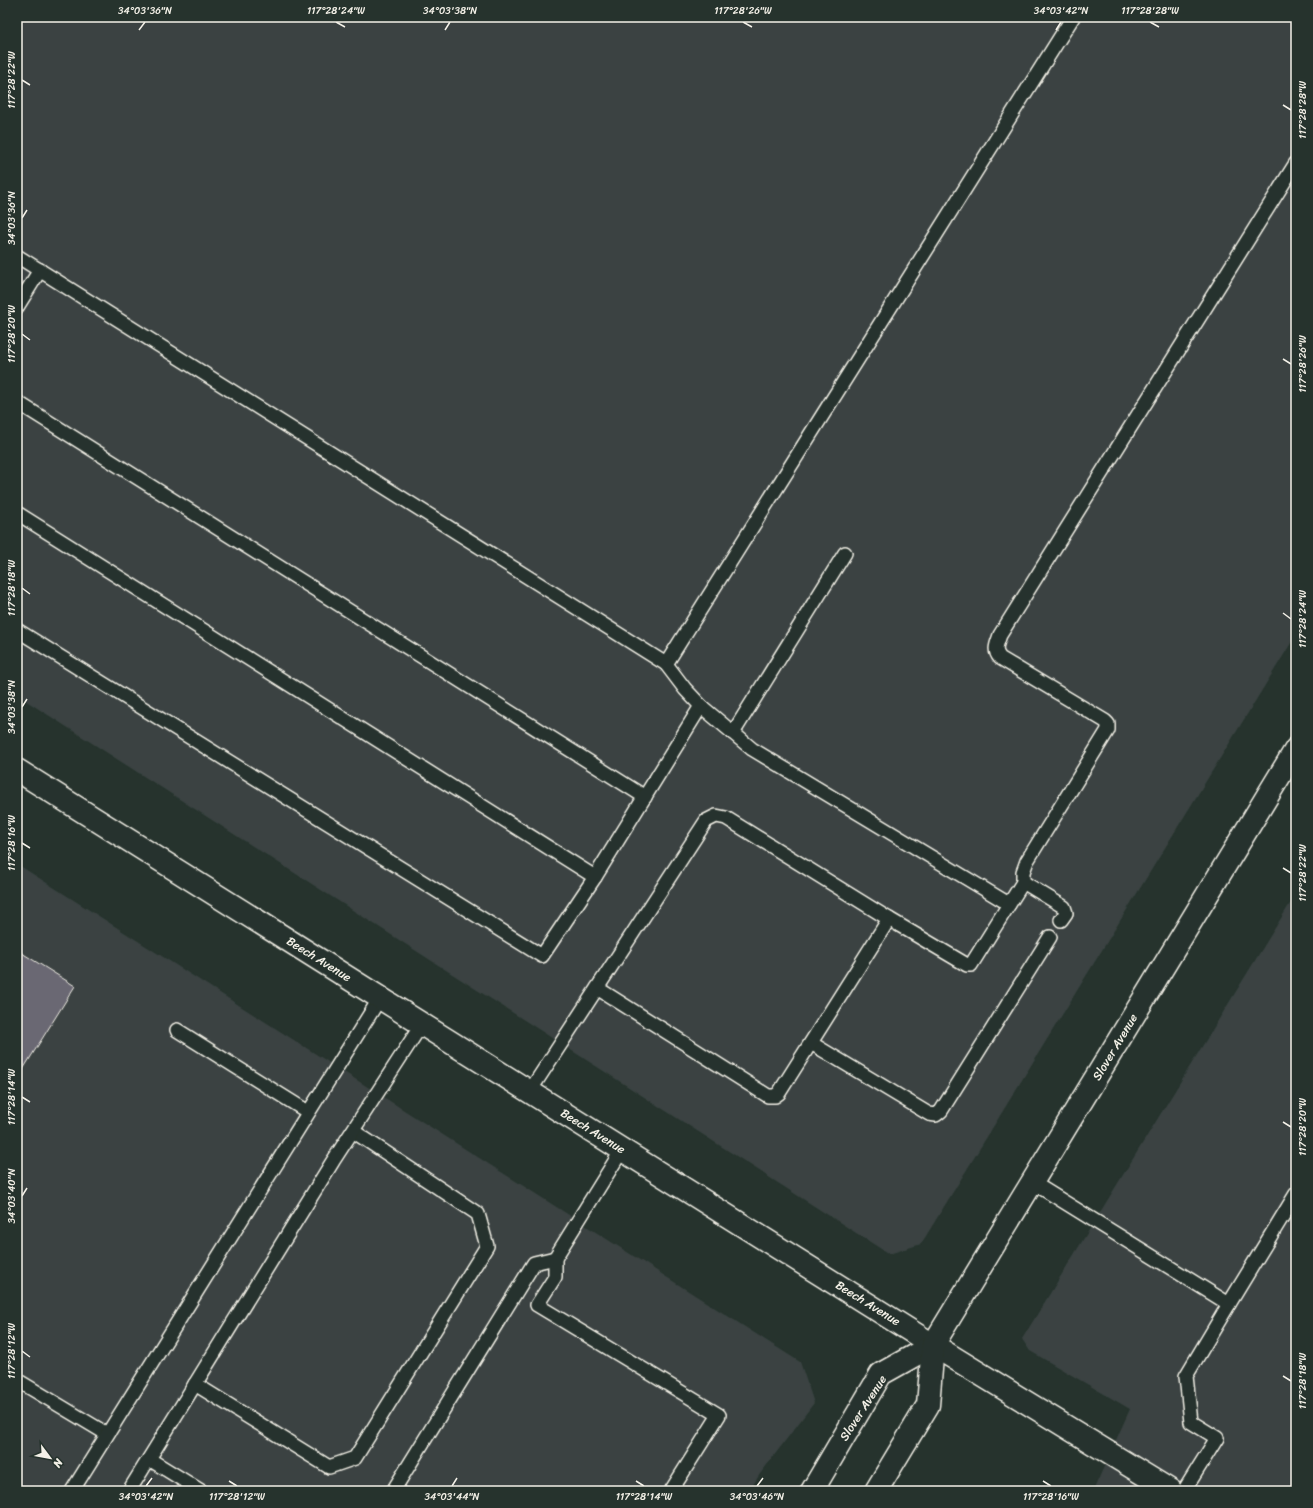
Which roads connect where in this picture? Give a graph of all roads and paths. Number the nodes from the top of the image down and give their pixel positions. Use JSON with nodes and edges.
{"nodes":[{"id":1,"x":1073,"y":17,"type":"edge"},
{"id":2,"x":1296,"y":163,"type":"edge"},
{"id":3,"x":17,"y":256,"type":"edge"},
{"id":4,"x":40,"y":270,"type":"junction"},
{"id":5,"x":17,"y":308,"type":"edge"},
{"id":6,"x":17,"y":402,"type":"edge"},
{"id":7,"x":17,"y":513,"type":"edge"},
{"id":8,"x":846,"y":553,"type":"dead end"},
{"id":9,"x":17,"y":630,"type":"edge"},
{"id":10,"x":666,"y":664,"type":"junction"},
{"id":11,"x":701,"y":706,"type":"junction"},
{"id":12,"x":733,"y":733,"type":"junction"},
{"id":13,"x":1296,"y":749,"type":"edge"},
{"id":14,"x":17,"y":770,"type":"edge"},
{"id":15,"x":644,"y":796,"type":"junction"},
{"id":16,"x":594,"y":876,"type":"junction"},
{"id":17,"x":1023,"y":882,"type":"junction"},
{"id":18,"x":1009,"y":904,"type":"junction"},
{"id":19,"x":889,"y":919,"type":"junction"},
{"id":20,"x":1061,"y":920,"type":"dead end"},
{"id":21,"x":1050,"y":938,"type":"dead end"},
{"id":22,"x":597,"y":988,"type":"junction"},
{"id":23,"x":380,"y":998,"type":"junction"},
{"id":24,"x":422,"y":1024,"type":"junction"},
{"id":25,"x":177,"y":1030,"type":"dead end"},
{"id":26,"x":810,"y":1043,"type":"junction"},
{"id":27,"x":530,"y":1091,"type":"junction"},
{"id":28,"x":308,"y":1112,"type":"junction"},
{"id":29,"x":353,"y":1131,"type":"junction"},
{"id":30,"x":622,"y":1150,"type":"junction"},
{"id":31,"x":1032,"y":1182,"type":"junction"},
{"id":32,"x":1296,"y":1194,"type":"edge"},
{"id":33,"x":555,"y":1258,"type":"junction"},
{"id":34,"x":1229,"y":1304,"type":"junction"},
{"id":35,"x":933,"y":1345,"type":"junction"},
{"id":36,"x":17,"y":1380,"type":"edge"},
{"id":37,"x":195,"y":1384,"type":"junction"},
{"id":38,"x":107,"y":1434,"type":"junction"},
{"id":39,"x":149,"y":1459,"type":"junction"},
{"id":40,"x":72,"y":1491,"type":"edge"},
{"id":41,"x":129,"y":1491,"type":"edge"},
{"id":42,"x":201,"y":1491,"type":"edge"},
{"id":43,"x":393,"y":1491,"type":"edge"},
{"id":44,"x":671,"y":1491,"type":"edge"},
{"id":45,"x":812,"y":1491,"type":"edge"},
{"id":46,"x":876,"y":1491,"type":"edge"},
{"id":47,"x":1170,"y":1491,"type":"edge"},
{"id":48,"x":1184,"y":1491,"type":"edge"}],
"edges":[{"from":1,"to":10,"type":"lane"},
{"from":2,"to":17,"type":"lane"},
{"from":3,"to":4,"type":"lane"},
{"from":4,"to":5,"type":"lane"},
{"from":4,"to":10,"type":"lane"},
{"from":6,"to":15,"type":"lane"},
{"from":7,"to":16,"type":"lane"},
{"from":8,"to":12,"type":"lane"},
{"from":9,"to":16,"type":"lane"},
{"from":10,"to":11,"type":"lane"},
{"from":11,"to":12,"type":"lane"},
{"from":11,"to":15,"type":"lane"},
{"from":12,"to":18,"type":"lane"},
{"from":13,"to":31,"type":"main road","name":"Slover Avenue"},
{"from":14,"to":23,"type":"main road","name":"Beech Avenue"},
{"from":15,"to":16,"type":"lane"},
{"from":17,"to":18,"type":"lane"},
{"from":17,"to":20,"type":"lane"},
{"from":18,"to":19,"type":"lane"},
{"from":19,"to":22,"type":"lane"},
{"from":19,"to":26,"type":"lane"},
{"from":21,"to":26,"type":"lane"},
{"from":22,"to":26,"type":"lane"},
{"from":22,"to":27,"type":"lane"},
{"from":23,"to":24,"type":"main road","name":"Beech Avenue"},
{"from":23,"to":28,"type":"lane"},
{"from":24,"to":27,"type":"main road","name":"Beech Avenue"},
{"from":24,"to":29,"type":"lane"},
{"from":25,"to":28,"type":"lane"},
{"from":27,"to":30,"type":"main road","name":"Beech Avenue"},
{"from":28,"to":38,"type":"lane"},
{"from":29,"to":37,"type":"lane"},
{"from":29,"to":37,"type":"lane"},
{"from":30,"to":33,"type":"lane"},
{"from":30,"to":35,"type":"main road","name":"Beech Avenue"},
{"from":31,"to":34,"type":"lane"},
{"from":31,"to":35,"type":"main road","name":"Slover Avenue"},
{"from":32,"to":34,"type":"lane"},
{"from":33,"to":43,"type":"lane"},
{"from":33,"to":44,"type":"lane"},
{"from":34,"to":48,"type":"lane"},
{"from":35,"to":45,"type":"main road","name":"Slover Avenue"},
{"from":35,"to":46,"type":"main road","name":"Slover Avenue"},
{"from":35,"to":47,"type":"main road","name":"Beech Avenue"},
{"from":36,"to":38,"type":"lane"},
{"from":37,"to":39,"type":"lane"},
{"from":38,"to":40,"type":"lane"},
{"from":39,"to":41,"type":"lane"},
{"from":39,"to":42,"type":"lane"}]}
